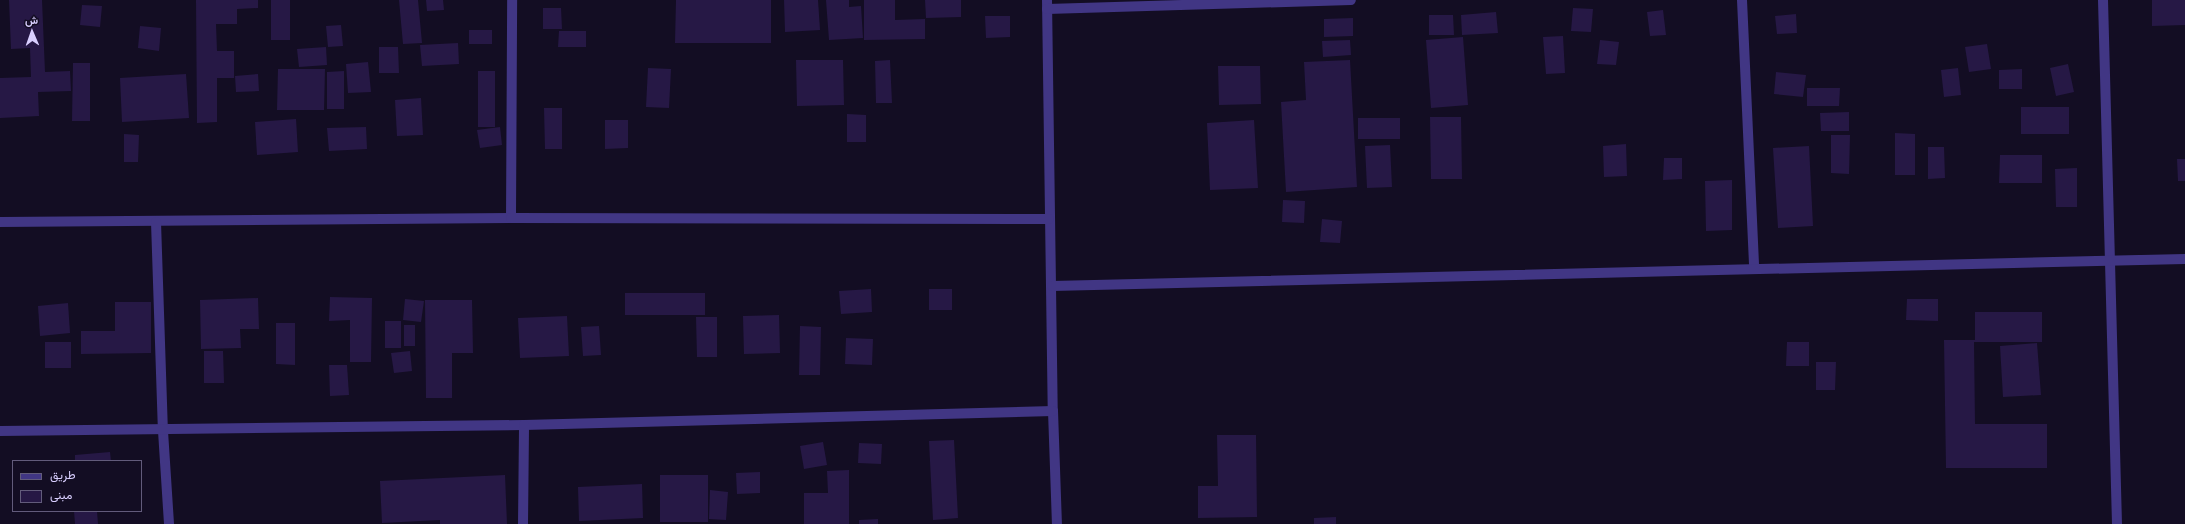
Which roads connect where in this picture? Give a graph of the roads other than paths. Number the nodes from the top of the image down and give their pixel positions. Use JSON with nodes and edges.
{"nodes":[{"id":1,"x":512,"y":0,"type":"edge"},
{"id":2,"x":1351,"y":0,"type":"edge"},
{"id":3,"x":1742,"y":0,"type":"edge"},
{"id":4,"x":2103,"y":0,"type":"edge"},
{"id":5,"x":1047,"y":4,"type":"edge"},
{"id":6,"x":511,"y":218,"type":"junction"},
{"id":7,"x":1049,"y":219,"type":"junction"},
{"id":8,"x":0,"y":222,"type":"edge"},
{"id":9,"x":156,"y":222,"type":"junction"},
{"id":10,"x":2185,"y":259,"type":"edge"},
{"id":11,"x":2111,"y":261,"type":"junction"},
{"id":12,"x":1754,"y":268,"type":"junction"},
{"id":13,"x":1052,"y":286,"type":"junction"},
{"id":14,"x":1053,"y":411,"type":"junction"},
{"id":15,"x":524,"y":425,"type":"junction"},
{"id":16,"x":0,"y":431,"type":"edge"},
{"id":17,"x":163,"y":431,"type":"junction"},
{"id":18,"x":170,"y":524,"type":"edge"},
{"id":19,"x":523,"y":524,"type":"edge"},
{"id":20,"x":1057,"y":524,"type":"edge"},
{"id":21,"x":2117,"y":524,"type":"edge"}],
"edges":[{"from":1,"to":6,"type":"street"},
{"from":2,"to":5,"type":"street"},
{"from":3,"to":12,"type":"street"},
{"from":4,"to":11,"type":"street"},
{"from":5,"to":7,"type":"street"},
{"from":6,"to":7,"type":"street"},
{"from":6,"to":9,"type":"street"},
{"from":7,"to":13,"type":"street"},
{"from":8,"to":9,"type":"street"},
{"from":9,"to":17,"type":"street"},
{"from":10,"to":11,"type":"street"},
{"from":11,"to":12,"type":"street"},
{"from":11,"to":21,"type":"street"},
{"from":12,"to":13,"type":"street"},
{"from":13,"to":14,"type":"street"},
{"from":14,"to":15,"type":"street"},
{"from":14,"to":20,"type":"street"},
{"from":15,"to":17,"type":"street"},
{"from":15,"to":19,"type":"street"},
{"from":16,"to":17,"type":"street"},
{"from":17,"to":18,"type":"street"}]}
